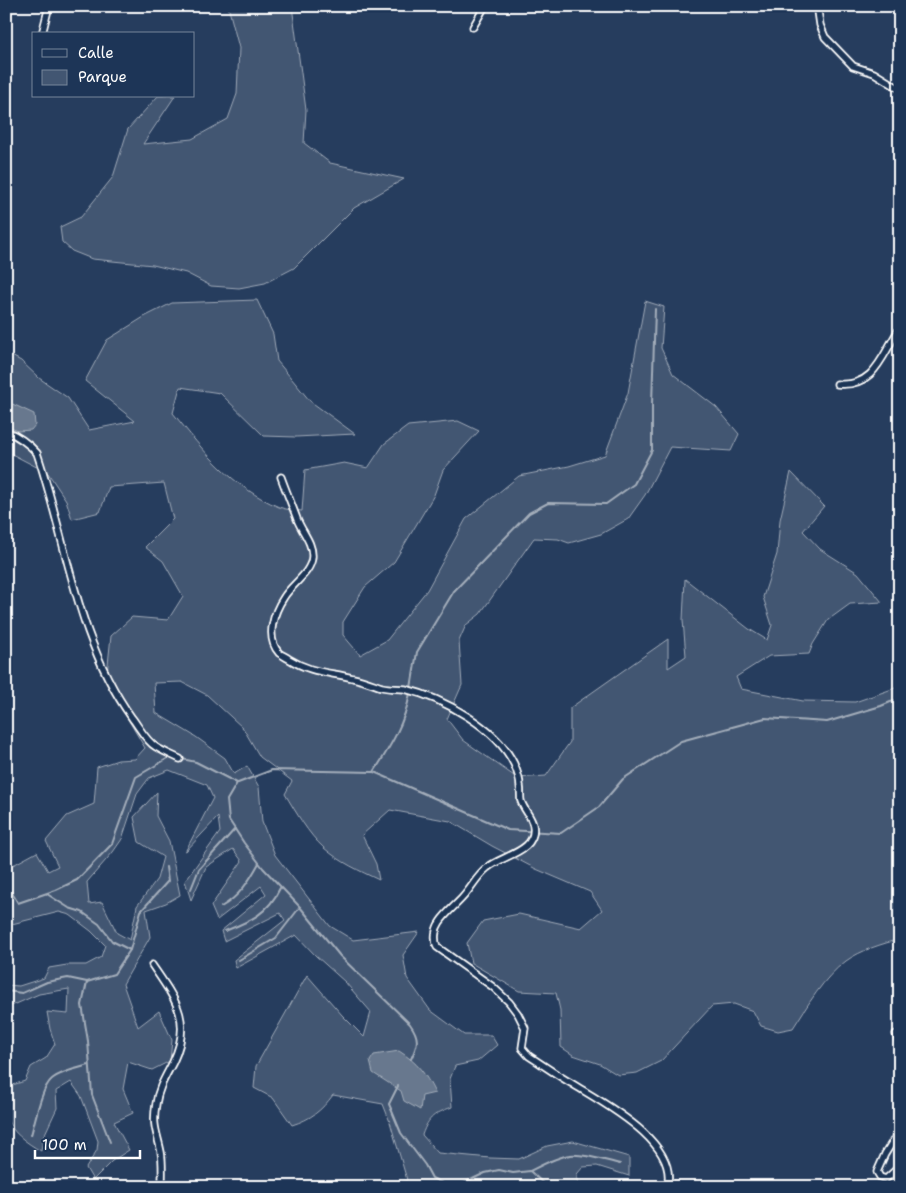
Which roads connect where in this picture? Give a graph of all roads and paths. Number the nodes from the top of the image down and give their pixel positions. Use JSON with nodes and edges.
{"nodes":[{"id":1,"x":49,"y":6,"type":"edge"},
{"id":2,"x":485,"y":6,"type":"edge"},
{"id":3,"x":815,"y":6,"type":"edge"},
{"id":4,"x":473,"y":27,"type":"dead end"},
{"id":5,"x":42,"y":32,"type":"edge"},
{"id":6,"x":900,"y":90,"type":"edge"},
{"id":7,"x":900,"y":328,"type":"edge"},
{"id":8,"x":837,"y":384,"type":"dead end"},
{"id":9,"x":6,"y":431,"type":"edge"},
{"id":10,"x":281,"y":476,"type":"dead end"},
{"id":11,"x":180,"y":759,"type":"dead end"},
{"id":12,"x":152,"y":965,"type":"dead end"},
{"id":13,"x":896,"y":1034,"type":"dead end"},
{"id":14,"x":900,"y":1046,"type":"edge"},
{"id":15,"x":900,"y":1130,"type":"edge"},
{"id":16,"x":900,"y":1166,"type":"edge"},
{"id":17,"x":162,"y":1187,"type":"edge"},
{"id":18,"x":667,"y":1187,"type":"edge"}],
"edges":[{"from":1,"to":5,"type":"street"},
{"from":2,"to":4,"type":"street"},
{"from":3,"to":6,"type":"street"},
{"from":7,"to":8,"type":"street"},
{"from":9,"to":11,"type":"street"},
{"from":10,"to":18,"type":"street"},
{"from":12,"to":17,"type":"street"},
{"from":13,"to":14,"type":"street"},
{"from":15,"to":16,"type":"street"}]}
